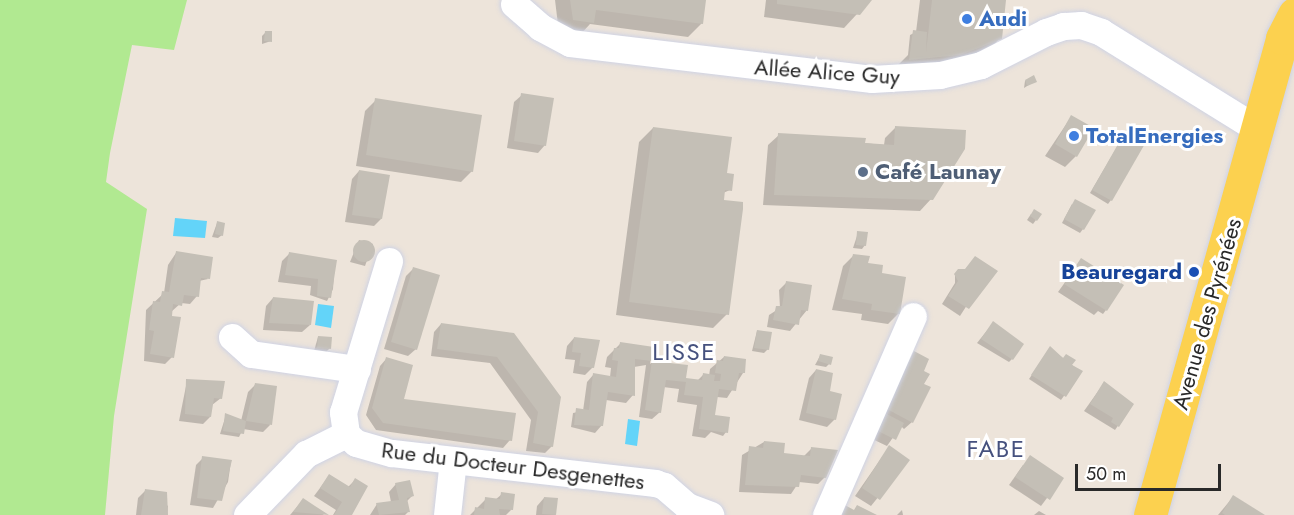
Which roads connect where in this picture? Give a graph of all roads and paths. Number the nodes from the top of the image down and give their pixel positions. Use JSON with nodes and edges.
{"nodes":[{"id":1,"x":514,"y":3,"type":"dead end"},
{"id":2,"x":1294,"y":14,"type":"edge"},
{"id":3,"x":1294,"y":51,"type":"edge"},
{"id":4,"x":1262,"y":122,"type":"junction"},
{"id":5,"x":389,"y":261,"type":"dead end"},
{"id":6,"x":913,"y":316,"type":"dead end"},
{"id":7,"x":232,"y":337,"type":"dead end"},
{"id":8,"x":357,"y":369,"type":"junction"},
{"id":9,"x":346,"y":434,"type":"junction"},
{"id":10,"x":453,"y":460,"type":"junction"},
{"id":11,"x":247,"y":515,"type":"edge"},
{"id":12,"x":447,"y":515,"type":"edge"},
{"id":13,"x":710,"y":515,"type":"edge"},
{"id":14,"x":826,"y":515,"type":"edge"},
{"id":15,"x":1150,"y":515,"type":"edge"}],
"edges":[{"from":1,"to":4,"type":"street","name":"Allée Alice Guy"},
{"from":2,"to":4,"type":"main road","name":"Avenue des Pyrénées"},
{"from":3,"to":4,"type":"main road","name":"Avenue des Pyrénées"},
{"from":4,"to":15,"type":"main road","name":"Avenue des Pyrénées"},
{"from":5,"to":8,"type":"street"},
{"from":6,"to":14,"type":"street"},
{"from":7,"to":8,"type":"street"},
{"from":8,"to":9,"type":"street"},
{"from":9,"to":10,"type":"street","name":"Rue du Docteur Desgenettes"},
{"from":9,"to":11,"type":"street"},
{"from":10,"to":12,"type":"street"},
{"from":10,"to":13,"type":"street","name":"Rue du Docteur Desgenettes"}]}
